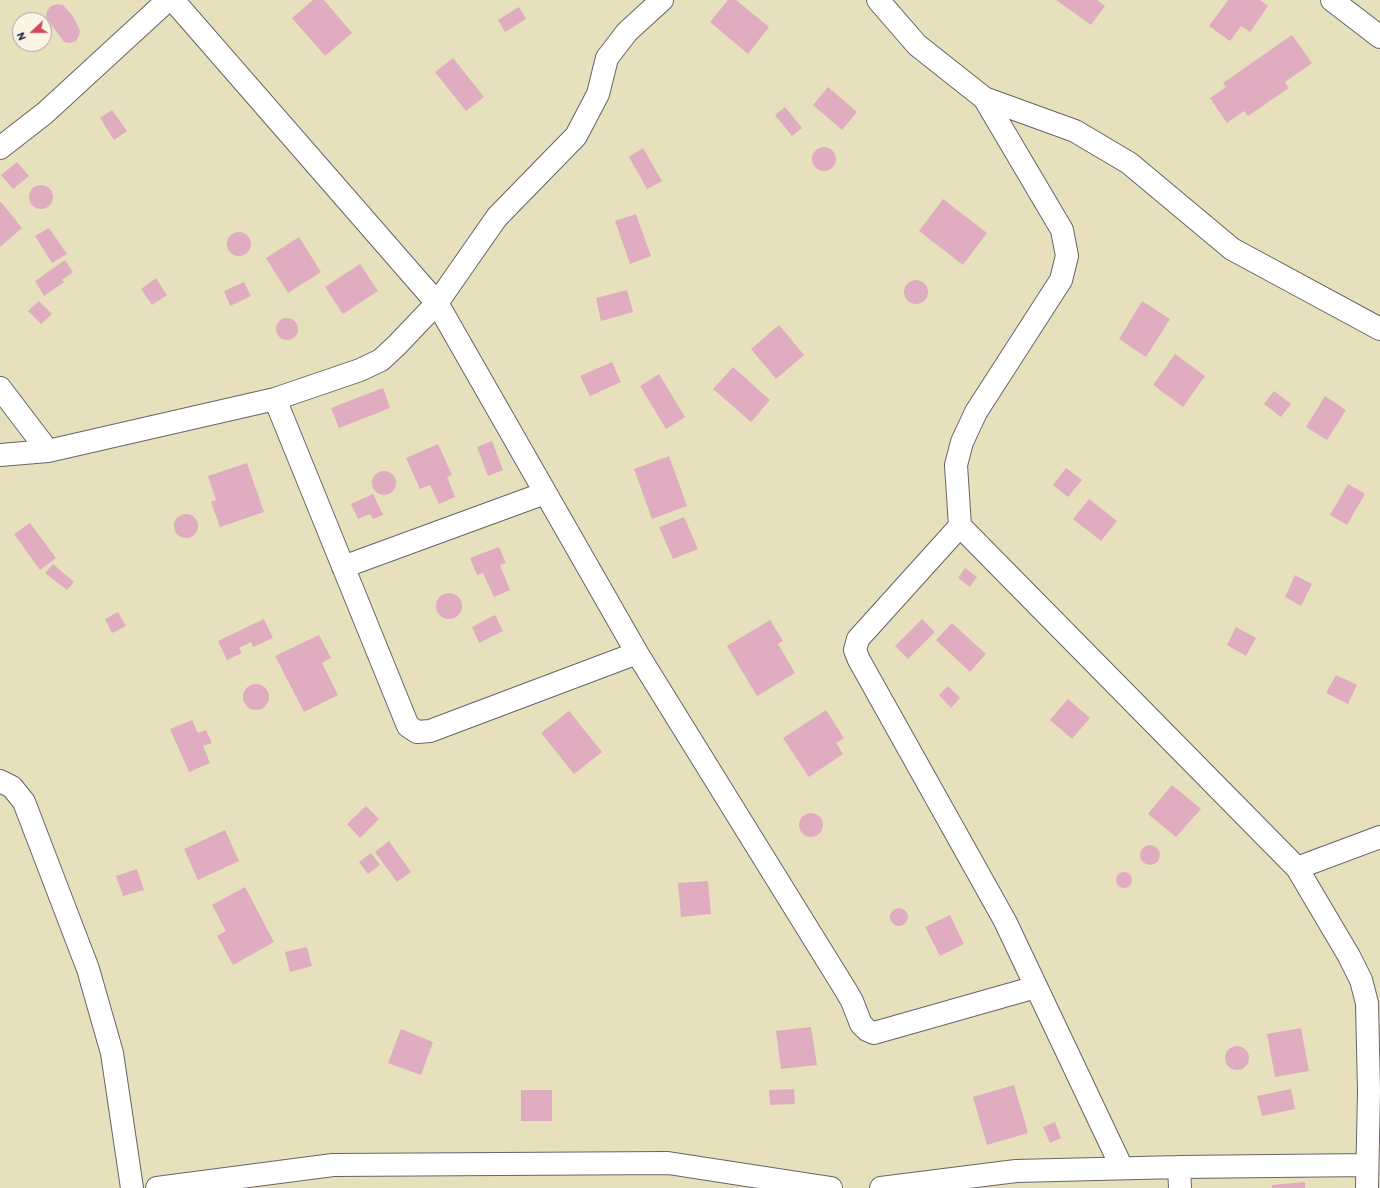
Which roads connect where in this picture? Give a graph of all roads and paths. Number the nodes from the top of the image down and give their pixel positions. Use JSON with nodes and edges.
{"nodes":[{"id":1,"x":168,"y":0,"type":"edge"},
{"id":2,"x":173,"y":0,"type":"edge"},
{"id":3,"x":662,"y":0,"type":"edge"},
{"id":4,"x":878,"y":0,"type":"edge"},
{"id":5,"x":1332,"y":0,"type":"edge"},
{"id":6,"x":1380,"y":37,"type":"edge"},
{"id":7,"x":984,"y":98,"type":"junction"},
{"id":8,"x":0,"y":148,"type":"edge"},
{"id":9,"x":437,"y":303,"type":"junction"},
{"id":10,"x":1380,"y":329,"type":"edge"},
{"id":11,"x":0,"y":388,"type":"edge"},
{"id":12,"x":275,"y":399,"type":"junction"},
{"id":13,"x":48,"y":451,"type":"junction"},
{"id":14,"x":0,"y":455,"type":"edge"},
{"id":15,"x":545,"y":493,"type":"junction"},
{"id":16,"x":960,"y":526,"type":"junction"},
{"id":17,"x":343,"y":567,"type":"junction"},
{"id":18,"x":636,"y":653,"type":"junction"},
{"id":19,"x":0,"y":781,"type":"edge"},
{"id":20,"x":1380,"y":837,"type":"edge"},
{"id":21,"x":1297,"y":868,"type":"junction"},
{"id":22,"x":1036,"y":987,"type":"junction"},
{"id":23,"x":1367,"y":1165,"type":"junction"},
{"id":24,"x":1122,"y":1168,"type":"junction"},
{"id":25,"x":1179,"y":1177,"type":"edge"},
{"id":26,"x":132,"y":1188,"type":"edge"},
{"id":27,"x":157,"y":1188,"type":"edge"},
{"id":28,"x":831,"y":1188,"type":"edge"},
{"id":29,"x":881,"y":1188,"type":"edge"},
{"id":30,"x":1367,"y":1188,"type":"edge"}],
"edges":[{"from":1,"to":8,"type":"street"},
{"from":2,"to":9,"type":"street"},
{"from":3,"to":9,"type":"street"},
{"from":4,"to":7,"type":"street"},
{"from":5,"to":6,"type":"street"},
{"from":7,"to":10,"type":"street"},
{"from":7,"to":16,"type":"street"},
{"from":9,"to":12,"type":"street"},
{"from":9,"to":15,"type":"street"},
{"from":11,"to":13,"type":"street"},
{"from":12,"to":13,"type":"street"},
{"from":12,"to":17,"type":"street"},
{"from":13,"to":14,"type":"street"},
{"from":15,"to":17,"type":"street"},
{"from":15,"to":18,"type":"street"},
{"from":16,"to":21,"type":"street"},
{"from":16,"to":22,"type":"street"},
{"from":17,"to":18,"type":"street"},
{"from":18,"to":22,"type":"street"},
{"from":19,"to":26,"type":"street"},
{"from":20,"to":21,"type":"street"},
{"from":21,"to":23,"type":"street"},
{"from":22,"to":24,"type":"street"},
{"from":23,"to":25,"type":"street"},
{"from":23,"to":30,"type":"street"},
{"from":24,"to":25,"type":"street"},
{"from":24,"to":29,"type":"street"},
{"from":27,"to":28,"type":"street"}]}
